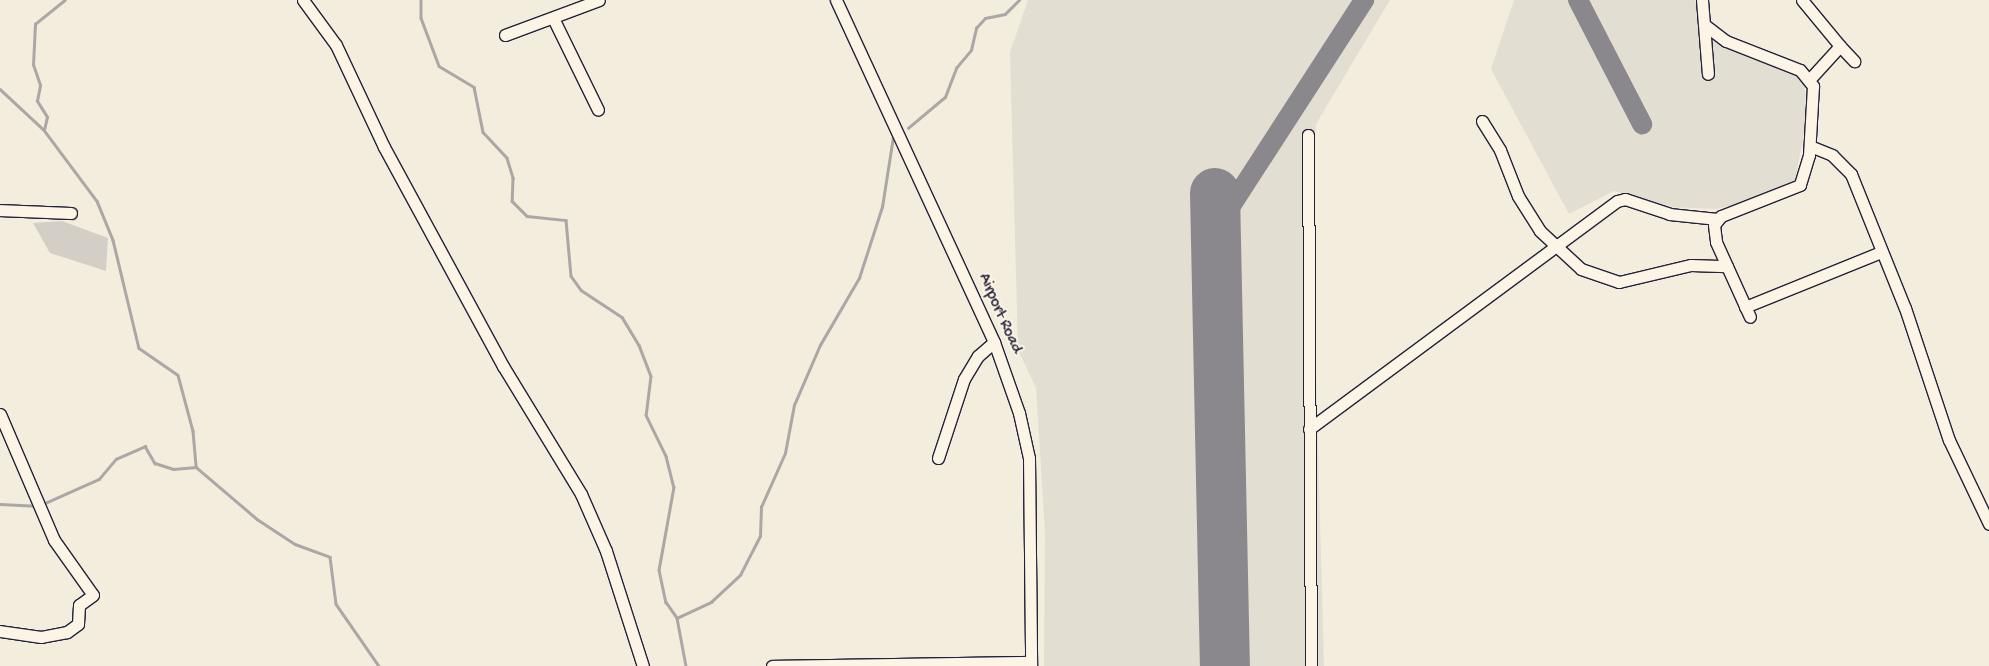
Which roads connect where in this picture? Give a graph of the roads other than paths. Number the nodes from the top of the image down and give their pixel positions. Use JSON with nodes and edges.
{"nodes":[{"id":1,"x":303,"y":0,"type":"edge"},
{"id":2,"x":599,"y":0,"type":"edge"},
{"id":3,"x":836,"y":0,"type":"edge"},
{"id":4,"x":1702,"y":0,"type":"edge"},
{"id":5,"x":1802,"y":0,"type":"edge"},
{"id":6,"x":553,"y":18,"type":"junction"},
{"id":7,"x":1706,"y":26,"type":"junction"},
{"id":8,"x":504,"y":35,"type":"dead end"},
{"id":9,"x":1840,"y":46,"type":"junction"},
{"id":10,"x":1854,"y":61,"type":"dead end"},
{"id":11,"x":1708,"y":74,"type":"dead end"},
{"id":12,"x":1809,"y":80,"type":"junction"},
{"id":13,"x":598,"y":110,"type":"dead end"},
{"id":14,"x":1482,"y":121,"type":"dead end"},
{"id":15,"x":1308,"y":135,"type":"dead end"},
{"id":16,"x":1810,"y":146,"type":"junction"},
{"id":17,"x":0,"y":210,"type":"edge"},
{"id":18,"x":71,"y":213,"type":"dead end"},
{"id":19,"x":1717,"y":220,"type":"junction"},
{"id":20,"x":1561,"y":246,"type":"junction"},
{"id":21,"x":1881,"y":252,"type":"junction"},
{"id":22,"x":1727,"y":266,"type":"junction"},
{"id":23,"x":994,"y":342,"type":"junction"},
{"id":24,"x":0,"y":414,"type":"edge"},
{"id":25,"x":1309,"y":429,"type":"junction"},
{"id":26,"x":938,"y":458,"type":"dead end"},
{"id":27,"x":1989,"y":524,"type":"edge"},
{"id":28,"x":0,"y":631,"type":"edge"},
{"id":29,"x":1031,"y":664,"type":"edge"},
{"id":30,"x":643,"y":666,"type":"edge"},
{"id":31,"x":772,"y":666,"type":"edge"},
{"id":32,"x":1311,"y":666,"type":"edge"}],
"edges":[{"from":1,"to":30,"type":"street"},
{"from":2,"to":6,"type":"street"},
{"from":3,"to":23,"type":"street","name":"Airport Road"},
{"from":4,"to":7,"type":"street"},
{"from":5,"to":9,"type":"street"},
{"from":6,"to":8,"type":"street"},
{"from":6,"to":13,"type":"street"},
{"from":7,"to":11,"type":"street"},
{"from":7,"to":12,"type":"street"},
{"from":9,"to":10,"type":"street"},
{"from":9,"to":12,"type":"street"},
{"from":12,"to":16,"type":"street"},
{"from":14,"to":20,"type":"street"},
{"from":15,"to":25,"type":"street"},
{"from":16,"to":19,"type":"street"},
{"from":16,"to":21,"type":"street"},
{"from":17,"to":18,"type":"street"},
{"from":19,"to":20,"type":"street"},
{"from":19,"to":22,"type":"street"},
{"from":20,"to":22,"type":"street"},
{"from":20,"to":25,"type":"street"},
{"from":21,"to":22,"type":"street"},
{"from":21,"to":27,"type":"street"},
{"from":23,"to":26,"type":"street"},
{"from":23,"to":29,"type":"street","name":"Airport Road"},
{"from":24,"to":28,"type":"street"},
{"from":25,"to":32,"type":"street"},
{"from":29,"to":31,"type":"street"}]}
